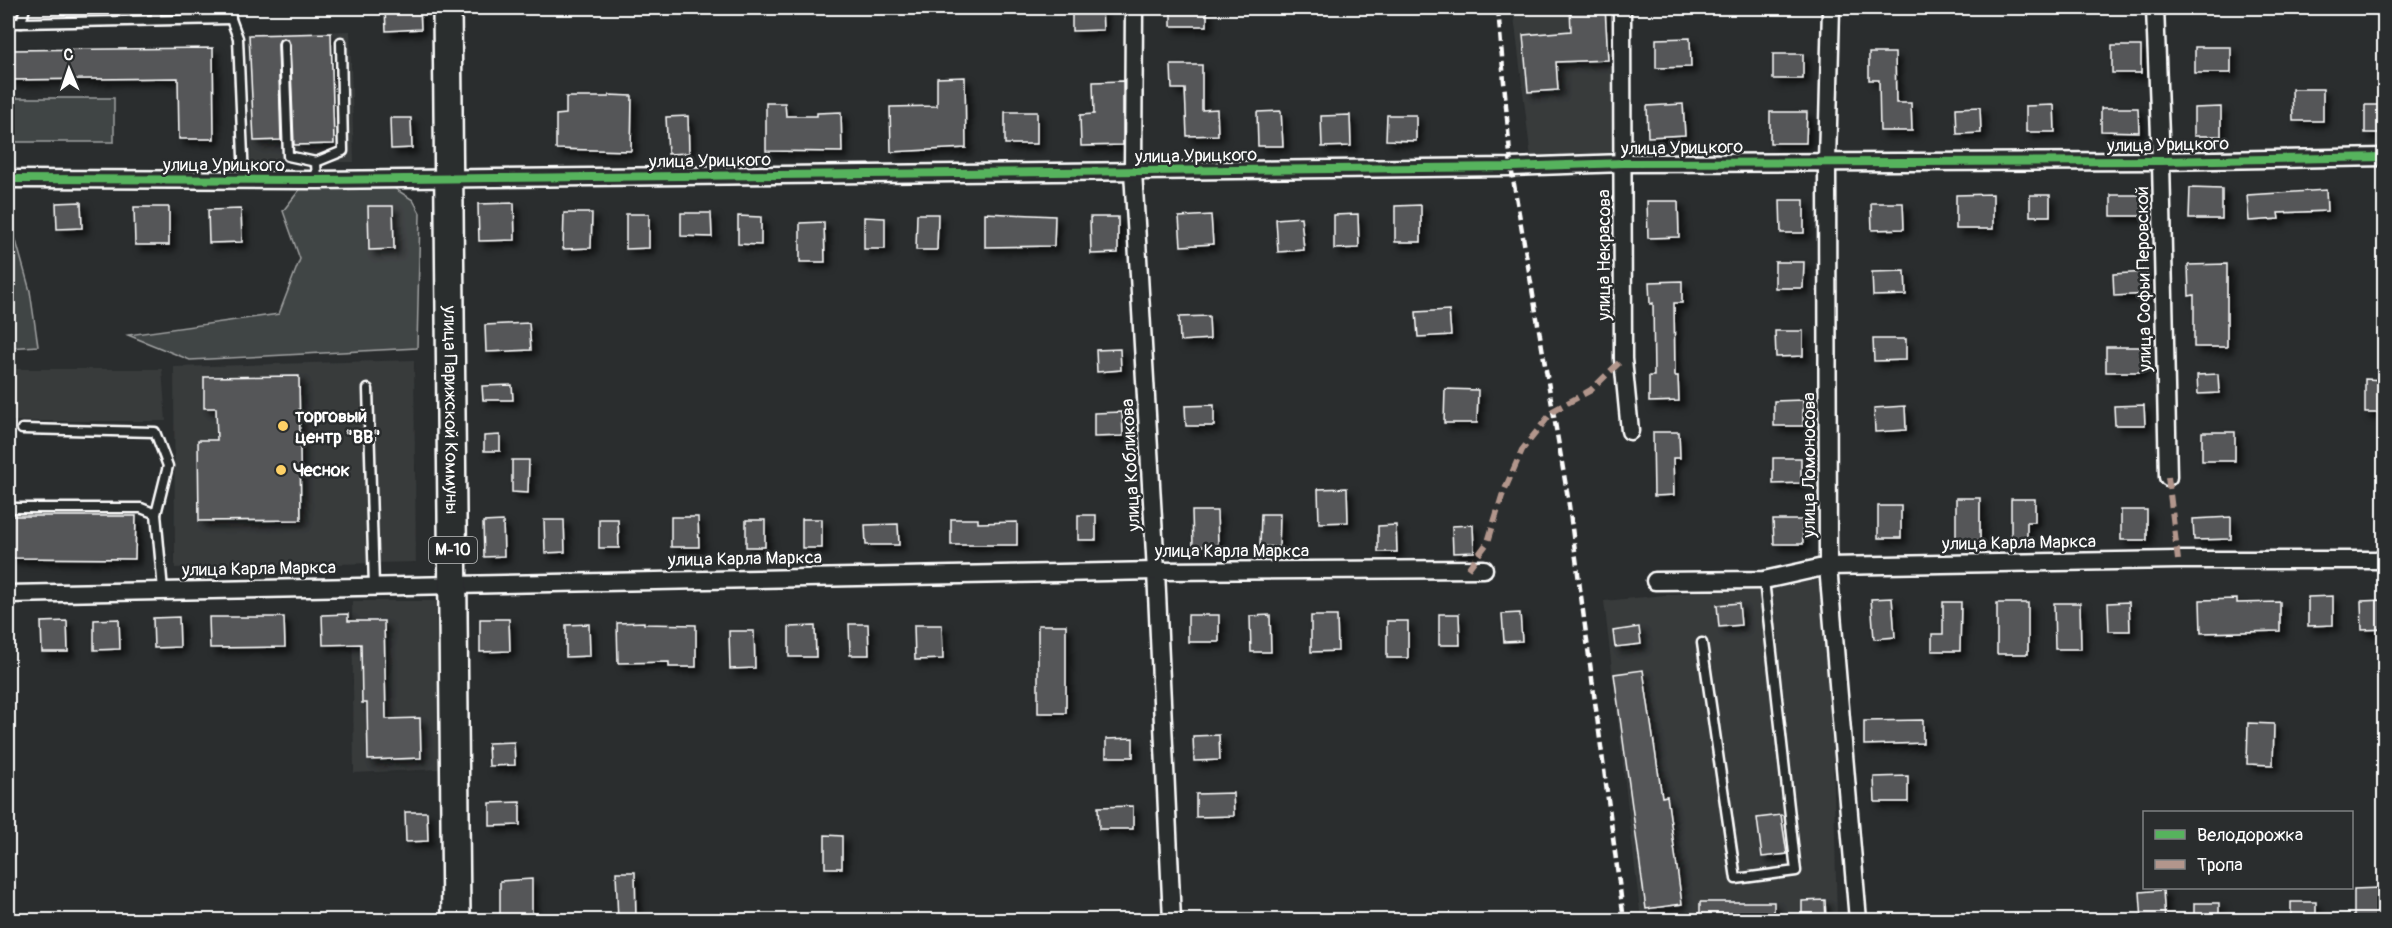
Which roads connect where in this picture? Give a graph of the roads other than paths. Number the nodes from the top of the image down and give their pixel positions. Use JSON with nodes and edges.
{"nodes":[{"id":1,"x":25,"y":8,"type":"edge"},
{"id":2,"x":156,"y":8,"type":"edge"},
{"id":3,"x":230,"y":8,"type":"edge"},
{"id":4,"x":447,"y":8,"type":"edge"},
{"id":5,"x":1134,"y":8,"type":"edge"},
{"id":6,"x":1622,"y":8,"type":"edge"},
{"id":7,"x":1831,"y":8,"type":"edge"},
{"id":8,"x":2155,"y":8,"type":"edge"},
{"id":9,"x":231,"y":19,"type":"junction"},
{"id":10,"x":156,"y":20,"type":"junction"},
{"id":11,"x":21,"y":22,"type":"junction"},
{"id":12,"x":8,"y":23,"type":"edge"},
{"id":13,"x":341,"y":42,"type":"dead end"},
{"id":14,"x":284,"y":44,"type":"dead end"},
{"id":15,"x":2385,"y":157,"type":"edge"},
{"id":16,"x":2161,"y":161,"type":"junction"},
{"id":17,"x":316,"y":162,"type":"junction"},
{"id":18,"x":1827,"y":162,"type":"junction"},
{"id":19,"x":1624,"y":163,"type":"junction"},
{"id":20,"x":1133,"y":171,"type":"junction"},
{"id":21,"x":8,"y":179,"type":"edge"},
{"id":22,"x":449,"y":179,"type":"junction"},
{"id":23,"x":244,"y":180,"type":"junction"},
{"id":24,"x":317,"y":180,"type":"junction"},
{"id":25,"x":368,"y":389,"type":"dead end"},
{"id":26,"x":22,"y":429,"type":"dead end"},
{"id":27,"x":1630,"y":431,"type":"dead end"},
{"id":28,"x":2168,"y":477,"type":"dead end"},
{"id":29,"x":8,"y":508,"type":"edge"},
{"id":30,"x":156,"y":514,"type":"junction"},
{"id":31,"x":2385,"y":560,"type":"edge"},
{"id":32,"x":1828,"y":566,"type":"junction"},
{"id":33,"x":1484,"y":569,"type":"dead end"},
{"id":34,"x":1156,"y":571,"type":"junction"},
{"id":35,"x":1764,"y":580,"type":"junction"},
{"id":36,"x":1655,"y":581,"type":"dead end"},
{"id":37,"x":453,"y":584,"type":"junction"},
{"id":38,"x":374,"y":586,"type":"junction"},
{"id":39,"x":163,"y":590,"type":"junction"},
{"id":40,"x":8,"y":594,"type":"edge"},
{"id":41,"x":1702,"y":644,"type":"dead end"},
{"id":42,"x":456,"y":921,"type":"edge"},
{"id":43,"x":1172,"y":921,"type":"edge"},
{"id":44,"x":1858,"y":921,"type":"edge"}],
"edges":[{"from":1,"to":11,"type":"lane"},
{"from":2,"to":10,"type":"lane"},
{"from":3,"to":9,"type":"lane"},
{"from":4,"to":22,"type":"highway","name":"улица Парижской Коммуны","number":"М-10"},
{"from":5,"to":20,"type":"street","name":"улица Кобликова"},
{"from":6,"to":19,"type":"street","name":"улица Некрасова"},
{"from":7,"to":18,"type":"street","name":"улица Ломоносова"},
{"from":8,"to":16,"type":"street","name":"улица Софьи Перовской"},
{"from":9,"to":10,"type":"lane"},
{"from":9,"to":23,"type":"lane"},
{"from":10,"to":11,"type":"lane"},
{"from":11,"to":12,"type":"lane"},
{"from":13,"to":17,"type":"lane"},
{"from":14,"to":17,"type":"lane"},
{"from":15,"to":16,"type":"street","name":"улица Урицкого"},
{"from":16,"to":18,"type":"street","name":"улица Урицкого"},
{"from":16,"to":28,"type":"street","name":"улица Софьи Перовской"},
{"from":17,"to":24,"type":"lane"},
{"from":18,"to":19,"type":"street","name":"улица Урицкого"},
{"from":18,"to":32,"type":"street","name":"улица Ломоносова"},
{"from":19,"to":20,"type":"street","name":"улица Урицкого"},
{"from":19,"to":27,"type":"street","name":"улица Некрасова"},
{"from":20,"to":22,"type":"street","name":"улица Урицкого"},
{"from":20,"to":34,"type":"street","name":"улица Кобликова"},
{"from":21,"to":23,"type":"street","name":"улица Урицкого"},
{"from":22,"to":24,"type":"street","name":"улица Урицкого"},
{"from":22,"to":37,"type":"highway","name":"улица Парижской Коммуны","number":"М-10"},
{"from":23,"to":24,"type":"street","name":"улица Урицкого"},
{"from":25,"to":38,"type":"lane"},
{"from":26,"to":30,"type":"lane"},
{"from":29,"to":30,"type":"lane"},
{"from":30,"to":39,"type":"lane"},
{"from":31,"to":32,"type":"street","name":"улица Карла Маркса"},
{"from":32,"to":35,"type":"street","name":"улица Карла Маркса"},
{"from":32,"to":44,"type":"street","name":"улица Ломоносова"},
{"from":33,"to":34,"type":"street","name":"улица Карла Маркса"},
{"from":34,"to":37,"type":"street","name":"улица Карла Маркса"},
{"from":34,"to":43,"type":"street","name":"улица Кобликова"},
{"from":35,"to":36,"type":"street","name":"улица Карла Маркса"},
{"from":35,"to":41,"type":"lane"},
{"from":37,"to":38,"type":"street","name":"улица Карла Маркса"},
{"from":37,"to":42,"type":"highway","name":"улица Парижской Коммуны","number":"М-10"},
{"from":38,"to":39,"type":"street","name":"улица Карла Маркса"},
{"from":39,"to":40,"type":"street","name":"улица Карла Маркса"}]}
